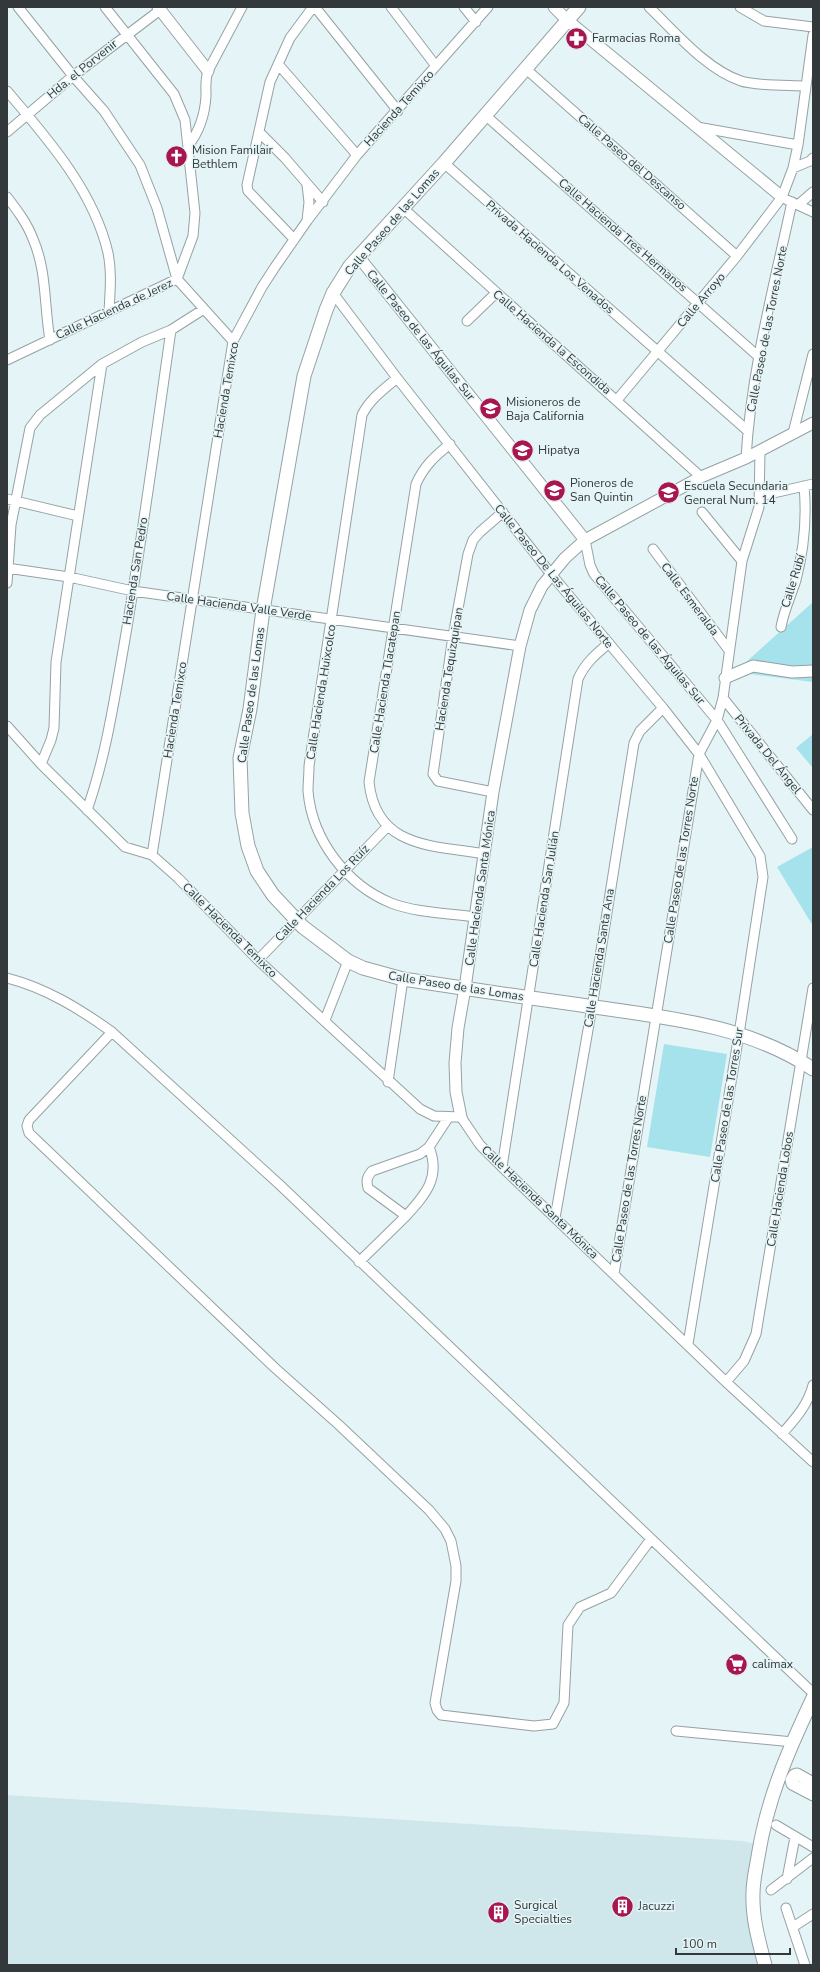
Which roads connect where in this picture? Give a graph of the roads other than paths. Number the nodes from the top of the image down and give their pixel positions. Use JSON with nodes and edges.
{"nodes":[{"id":1,"x":18,"y":7,"type":"edge"},
{"id":2,"x":105,"y":7,"type":"edge"},
{"id":3,"x":314,"y":7,"type":"edge"},
{"id":4,"x":391,"y":7,"type":"edge"},
{"id":5,"x":464,"y":7,"type":"edge"},
{"id":6,"x":488,"y":7,"type":"edge"},
{"id":7,"x":554,"y":7,"type":"edge"},
{"id":8,"x":579,"y":7,"type":"edge"},
{"id":9,"x":649,"y":7,"type":"edge"},
{"id":10,"x":740,"y":7,"type":"edge"},
{"id":11,"x":159,"y":8,"type":"edge"},
{"id":12,"x":239,"y":9,"type":"edge"},
{"id":13,"x":567,"y":20,"type":"junction"},
{"id":14,"x":476,"y":22,"type":"junction"},
{"id":15,"x":813,"y":27,"type":"edge"},
{"id":16,"x":127,"y":34,"type":"junction"},
{"id":17,"x":813,"y":35,"type":"edge"},
{"id":18,"x":811,"y":61,"type":"edge"},
{"id":19,"x":278,"y":64,"type":"junction"},
{"id":20,"x":436,"y":66,"type":"junction"},
{"id":21,"x":526,"y":69,"type":"junction"},
{"id":22,"x":208,"y":71,"type":"junction"},
{"id":23,"x":73,"y":76,"type":"junction"},
{"id":24,"x":806,"y":86,"type":"junction"},
{"id":25,"x":7,"y":90,"type":"edge"},
{"id":26,"x":398,"y":111,"type":"junction"},
{"id":27,"x":27,"y":114,"type":"junction"},
{"id":28,"x":485,"y":115,"type":"junction"},
{"id":29,"x":696,"y":127,"type":"junction"},
{"id":30,"x":7,"y":132,"type":"edge"},
{"id":31,"x":260,"y":133,"type":"junction"},
{"id":32,"x":798,"y":145,"type":"junction"},
{"id":33,"x":188,"y":146,"type":"junction"},
{"id":34,"x":357,"y":155,"type":"junction"},
{"id":35,"x":813,"y":158,"type":"edge"},
{"id":36,"x":444,"y":163,"type":"junction"},
{"id":37,"x":793,"y":168,"type":"junction"},
{"id":38,"x":307,"y":184,"type":"junction"},
{"id":39,"x":813,"y":192,"type":"edge"},
{"id":40,"x":7,"y":197,"type":"edge"},
{"id":41,"x":791,"y":201,"type":"junction"},
{"id":42,"x":323,"y":202,"type":"junction"},
{"id":43,"x":403,"y":208,"type":"junction"},
{"id":44,"x":813,"y":212,"type":"edge"},
{"id":45,"x":307,"y":221,"type":"junction"},
{"id":46,"x":294,"y":239,"type":"junction"},
{"id":47,"x":358,"y":256,"type":"junction"},
{"id":48,"x":737,"y":256,"type":"junction"},
{"id":49,"x":177,"y":280,"type":"junction"},
{"id":50,"x":333,"y":293,"type":"junction"},
{"id":51,"x":496,"y":293,"type":"junction"},
{"id":52,"x":699,"y":302,"type":"junction"},
{"id":53,"x":204,"y":309,"type":"junction"},
{"id":54,"x":110,"y":311,"type":"junction"},
{"id":55,"x":467,"y":321,"type":"dead end"},
{"id":56,"x":171,"y":330,"type":"junction"},
{"id":57,"x":50,"y":340,"type":"junction"},
{"id":58,"x":233,"y":341,"type":"junction"},
{"id":59,"x":657,"y":351,"type":"junction"},
{"id":60,"x":813,"y":354,"type":"edge"},
{"id":61,"x":759,"y":357,"type":"junction"},
{"id":62,"x":7,"y":360,"type":"edge"},
{"id":63,"x":102,"y":364,"type":"junction"},
{"id":64,"x":397,"y":378,"type":"junction"},
{"id":65,"x":617,"y":400,"type":"junction"},
{"id":66,"x":813,"y":423,"type":"edge"},
{"id":67,"x":748,"y":431,"type":"junction"},
{"id":68,"x":793,"y":433,"type":"junction"},
{"id":69,"x":450,"y":444,"type":"junction"},
{"id":70,"x":760,"y":451,"type":"junction"},
{"id":71,"x":746,"y":458,"type":"junction"},
{"id":72,"x":701,"y":477,"type":"junction"},
{"id":73,"x":809,"y":485,"type":"edge"},
{"id":74,"x":760,"y":496,"type":"junction"},
{"id":75,"x":12,"y":500,"type":"edge"},
{"id":76,"x":503,"y":512,"type":"junction"},
{"id":77,"x":702,"y":512,"type":"dead end"},
{"id":78,"x":78,"y":516,"type":"junction"},
{"id":79,"x":585,"y":540,"type":"junction"},
{"id":80,"x":653,"y":549,"type":"dead end"},
{"id":81,"x":742,"y":561,"type":"junction"},
{"id":82,"x":8,"y":569,"type":"edge"},
{"id":83,"x":551,"y":574,"type":"junction"},
{"id":84,"x":69,"y":577,"type":"junction"},
{"id":85,"x":7,"y":583,"type":"edge"},
{"id":86,"x":133,"y":591,"type":"junction"},
{"id":87,"x":192,"y":599,"type":"junction"},
{"id":88,"x":264,"y":610,"type":"junction"},
{"id":89,"x":332,"y":619,"type":"junction"},
{"id":90,"x":780,"y":627,"type":"dead end"},
{"id":91,"x":393,"y":628,"type":"junction"},
{"id":92,"x":453,"y":636,"type":"junction"},
{"id":93,"x":609,"y":643,"type":"junction"},
{"id":94,"x":520,"y":646,"type":"junction"},
{"id":95,"x":728,"y":649,"type":"junction"},
{"id":96,"x":813,"y":671,"type":"edge"},
{"id":97,"x":725,"y":678,"type":"junction"},
{"id":98,"x":723,"y":698,"type":"junction"},
{"id":99,"x":663,"y":708,"type":"junction"},
{"id":100,"x":717,"y":720,"type":"junction"},
{"id":101,"x":7,"y":726,"type":"edge"},
{"id":102,"x":699,"y":754,"type":"junction"},
{"id":103,"x":41,"y":764,"type":"junction"},
{"id":104,"x":493,"y":792,"type":"junction"},
{"id":105,"x":87,"y":810,"type":"junction"},
{"id":106,"x":813,"y":810,"type":"edge"},
{"id":107,"x":387,"y":827,"type":"junction"},
{"id":108,"x":792,"y":839,"type":"dead end"},
{"id":109,"x":485,"y":854,"type":"junction"},
{"id":110,"x":152,"y":855,"type":"junction"},
{"id":111,"x":762,"y":866,"type":"joint"},
{"id":112,"x":344,"y":872,"type":"junction"},
{"id":113,"x":476,"y":917,"type":"junction"},
{"id":114,"x":296,"y":919,"type":"junction"},
{"id":115,"x":258,"y":960,"type":"junction"},
{"id":116,"x":348,"y":961,"type":"junction"},
{"id":117,"x":7,"y":978,"type":"edge"},
{"id":118,"x":403,"y":979,"type":"junction"},
{"id":119,"x":465,"y":988,"type":"junction"},
{"id":120,"x":813,"y":988,"type":"edge"},
{"id":121,"x":529,"y":998,"type":"junction"},
{"id":122,"x":592,"y":1007,"type":"junction"},
{"id":123,"x":656,"y":1016,"type":"junction"},
{"id":124,"x":325,"y":1020,"type":"junction"},
{"id":125,"x":112,"y":1032,"type":"junction"},
{"id":126,"x":739,"y":1034,"type":"junction"},
{"id":127,"x":801,"y":1060,"type":"junction"},
{"id":128,"x":813,"y":1069,"type":"edge"},
{"id":129,"x":388,"y":1082,"type":"junction"},
{"id":130,"x":461,"y":1117,"type":"junction"},
{"id":131,"x":448,"y":1118,"type":"junction"},
{"id":132,"x":429,"y":1147,"type":"junction"},
{"id":133,"x":502,"y":1167,"type":"junction"},
{"id":134,"x":406,"y":1216,"type":"junction"},
{"id":135,"x":555,"y":1218,"type":"junction"},
{"id":136,"x":359,"y":1262,"type":"junction"},
{"id":137,"x":614,"y":1274,"type":"junction"},
{"id":138,"x":688,"y":1344,"type":"junction"},
{"id":139,"x":726,"y":1382,"type":"junction"},
{"id":140,"x":813,"y":1385,"type":"edge"},
{"id":141,"x":782,"y":1434,"type":"junction"},
{"id":142,"x":813,"y":1462,"type":"edge"},
{"id":143,"x":650,"y":1539,"type":"junction"},
{"id":144,"x":813,"y":1693,"type":"edge"},
{"id":145,"x":813,"y":1698,"type":"edge"},
{"id":146,"x":676,"y":1731,"type":"dead end"},
{"id":147,"x":793,"y":1742,"type":"junction"},
{"id":148,"x":813,"y":1783,"type":"edge"},
{"id":149,"x":813,"y":1795,"type":"edge"},
{"id":150,"x":776,"y":1825,"type":"dead end"},
{"id":151,"x":795,"y":1837,"type":"junction"},
{"id":152,"x":813,"y":1847,"type":"edge"},
{"id":153,"x":813,"y":1858,"type":"edge"},
{"id":154,"x":787,"y":1879,"type":"junction"},
{"id":155,"x":771,"y":1890,"type":"dead end"},
{"id":156,"x":786,"y":1908,"type":"dead end"},
{"id":157,"x":813,"y":1914,"type":"edge"},
{"id":158,"x":793,"y":1927,"type":"junction"},
{"id":159,"x":765,"y":1965,"type":"edge"},
{"id":160,"x":805,"y":1965,"type":"edge"}],
"edges":[{"from":1,"to":23,"type":"street"},
{"from":2,"to":16,"type":"street","name":"Calle Hacienda de Jerez"},
{"from":3,"to":19,"type":"street"},
{"from":3,"to":26,"type":"street"},
{"from":4,"to":20,"type":"street"},
{"from":5,"to":14,"type":"street"},
{"from":6,"to":14,"type":"street","name":"Hacienda Temixco"},
{"from":7,"to":13,"type":"street"},
{"from":8,"to":13,"type":"main road","name":"Calle Paseo de las Lomas"},
{"from":9,"to":24,"type":"street"},
{"from":10,"to":15,"type":"street"},
{"from":11,"to":16,"type":"street","name":"Hda. el Porvenir"},
{"from":11,"to":22,"type":"street"},
{"from":12,"to":22,"type":"street"},
{"from":13,"to":21,"type":"main road","name":"Calle Paseo de las Lomas"},
{"from":13,"to":29,"type":"street"},
{"from":14,"to":20,"type":"street","name":"Hacienda Temixco"},
{"from":16,"to":23,"type":"street","name":"Hda. el Porvenir"},
{"from":16,"to":33,"type":"street","name":"Calle Hacienda de Jerez"},
{"from":17,"to":18,"type":"street","name":"Calle Paseo de las Torres Norte"},
{"from":18,"to":24,"type":"street","name":"Calle Paseo de las Torres Norte"},
{"from":19,"to":31,"type":"street"},
{"from":19,"to":34,"type":"street"},
{"from":20,"to":26,"type":"street","name":"Hacienda Temixco"},
{"from":21,"to":28,"type":"main road","name":"Calle Paseo de las Lomas"},
{"from":21,"to":48,"type":"street","name":"Calle Paseo del Descanso"},
{"from":22,"to":33,"type":"street"},
{"from":23,"to":27,"type":"street","name":"Hda. el Porvenir"},
{"from":23,"to":49,"type":"street"},
{"from":24,"to":32,"type":"street","name":"Calle Paseo de las Torres Norte"},
{"from":25,"to":27,"type":"street"},
{"from":26,"to":34,"type":"street","name":"Hacienda Temixco"},
{"from":27,"to":30,"type":"street","name":"Hda. el Porvenir"},
{"from":27,"to":54,"type":"street"},
{"from":28,"to":36,"type":"main road","name":"Calle Paseo de las Lomas"},
{"from":28,"to":52,"type":"street","name":"Calle Hacienda Tres Hermanos"},
{"from":29,"to":32,"type":"street"},
{"from":29,"to":41,"type":"street"},
{"from":31,"to":38,"type":"street"},
{"from":31,"to":46,"type":"street"},
{"from":32,"to":37,"type":"street","name":"Calle Paseo de las Torres Norte"},
{"from":33,"to":49,"type":"street","name":"Calle Hacienda de Jerez"},
{"from":34,"to":42,"type":"street","name":"Hacienda Temixco"},
{"from":35,"to":37,"type":"street"},
{"from":36,"to":43,"type":"main road","name":"Calle Paseo de las Lomas"},
{"from":36,"to":59,"type":"street","name":"Privada Hacienda Los Venados"},
{"from":37,"to":41,"type":"street","name":"Calle Paseo de las Torres Norte"},
{"from":38,"to":42,"type":"street"},
{"from":38,"to":45,"type":"street"},
{"from":39,"to":41,"type":"street"},
{"from":40,"to":57,"type":"street"},
{"from":41,"to":44,"type":"street"},
{"from":41,"to":48,"type":"street","name":"Calle Arroyo"},
{"from":41,"to":61,"type":"street","name":"Calle Paseo de las Torres Norte"},
{"from":42,"to":45,"type":"street","name":"Hacienda Temixco"},
{"from":43,"to":47,"type":"main road","name":"Calle Paseo de las Lomas"},
{"from":43,"to":51,"type":"street","name":"Calle Hacienda la Escondida"},
{"from":45,"to":46,"type":"street","name":"Hacienda Temixco"},
{"from":46,"to":58,"type":"street","name":"Hacienda Temixco"},
{"from":47,"to":50,"type":"main road","name":"Calle Paseo de las Lomas"},
{"from":47,"to":79,"type":"street","name":"Calle Paseo de las Águilas Sur"},
{"from":48,"to":52,"type":"street","name":"Calle Arroyo"},
{"from":49,"to":53,"type":"street"},
{"from":49,"to":54,"type":"street","name":"Calle Hacienda de Jerez"},
{"from":50,"to":64,"type":"street","name":"Calle Paseo De Las Águilas Norte"},
{"from":50,"to":88,"type":"main road","name":"Calle Paseo de las Lomas"},
{"from":51,"to":55,"type":"street"},
{"from":51,"to":65,"type":"street","name":"Calle Hacienda la Escondida"},
{"from":52,"to":59,"type":"street","name":"Calle Arroyo"},
{"from":52,"to":61,"type":"street","name":"Calle Hacienda Tres Hermanos"},
{"from":53,"to":56,"type":"street"},
{"from":53,"to":58,"type":"street"},
{"from":54,"to":57,"type":"street","name":"Calle Hacienda de Jerez"},
{"from":56,"to":63,"type":"street"},
{"from":56,"to":86,"type":"street","name":"Hacienda San Pedro"},
{"from":57,"to":62,"type":"street","name":"Calle Hacienda de Jerez"},
{"from":58,"to":87,"type":"street","name":"Hacienda Temixco"},
{"from":59,"to":65,"type":"street","name":"Calle Arroyo"},
{"from":59,"to":67,"type":"street","name":"Privada Hacienda Los Venados"},
{"from":60,"to":68,"type":"street"},
{"from":61,"to":67,"type":"street","name":"Calle Paseo de las Torres Norte"},
{"from":63,"to":75,"type":"street"},
{"from":63,"to":78,"type":"street"},
{"from":64,"to":69,"type":"street","name":"Calle Paseo De Las Águilas Norte"},
{"from":64,"to":89,"type":"street","name":"Calle Hacienda Huixcolco"},
{"from":65,"to":72,"type":"street","name":"Calle Hacienda la Escondida"},
{"from":66,"to":68,"type":"street","name":"Calle Hacienda Santa Mónica"},
{"from":67,"to":71,"type":"street","name":"Calle Paseo de las Torres Norte"},
{"from":68,"to":70,"type":"street","name":"Calle Hacienda Santa Mónica"},
{"from":69,"to":76,"type":"street","name":"Calle Paseo De Las Águilas Norte"},
{"from":69,"to":91,"type":"street","name":"Calle Hacienda Tlacatepan"},
{"from":70,"to":71,"type":"street","name":"Calle Hacienda Santa Mónica"},
{"from":70,"to":74,"type":"street","name":"Calle Paseo de las Torres Norte"},
{"from":71,"to":72,"type":"street","name":"Calle Hacienda Santa Mónica"},
{"from":72,"to":79,"type":"street","name":"Calle Hacienda Santa Mónica"},
{"from":73,"to":74,"type":"street"},
{"from":73,"to":90,"type":"street","name":"Calle Rubí"},
{"from":74,"to":81,"type":"street","name":"Calle Paseo de las Torres Norte"},
{"from":75,"to":78,"type":"street"},
{"from":75,"to":82,"type":"street"},
{"from":76,"to":83,"type":"street","name":"Calle Paseo De Las Águilas Norte"},
{"from":76,"to":92,"type":"street","name":"Hacienda Tequizquipan"},
{"from":77,"to":81,"type":"street"},
{"from":78,"to":84,"type":"street"},
{"from":79,"to":83,"type":"street","name":"Calle Hacienda Santa Mónica"},
{"from":79,"to":100,"type":"street","name":"Calle Paseo de las Águilas Sur"},
{"from":80,"to":95,"type":"street","name":"Calle Esmeralda"},
{"from":81,"to":95,"type":"street","name":"Calle Paseo de las Torres Norte"},
{"from":82,"to":84,"type":"street","name":"Calle Hacienda Valle Verde"},
{"from":82,"to":85,"type":"street"},
{"from":83,"to":93,"type":"street","name":"Calle Paseo De Las Águilas Norte"},
{"from":83,"to":94,"type":"street","name":"Calle Hacienda Santa Mónica"},
{"from":84,"to":86,"type":"street","name":"Calle Hacienda Valle Verde"},
{"from":84,"to":103,"type":"street"},
{"from":86,"to":87,"type":"street","name":"Calle Hacienda Valle Verde"},
{"from":86,"to":105,"type":"street","name":"Hacienda San Pedro"},
{"from":87,"to":88,"type":"street","name":"Calle Hacienda Valle Verde"},
{"from":87,"to":110,"type":"street","name":"Hacienda Temixco"},
{"from":88,"to":89,"type":"street","name":"Calle Hacienda Valle Verde"},
{"from":88,"to":114,"type":"main road","name":"Calle Paseo de las Lomas"},
{"from":89,"to":91,"type":"street","name":"Calle Hacienda Valle Verde"},
{"from":89,"to":112,"type":"street","name":"Calle Hacienda Huixcolco"},
{"from":91,"to":92,"type":"street","name":"Calle Hacienda Valle Verde"},
{"from":91,"to":107,"type":"street","name":"Calle Hacienda Tlacatepan"},
{"from":92,"to":94,"type":"street","name":"Calle Hacienda Valle Verde"},
{"from":92,"to":104,"type":"street","name":"Hacienda Tequizquipan"},
{"from":93,"to":99,"type":"street","name":"Calle Paseo De Las Águilas Norte"},
{"from":93,"to":121,"type":"street","name":"Calle Hacienda San Julián"},
{"from":94,"to":104,"type":"street","name":"Calle Hacienda Santa Mónica"},
{"from":95,"to":97,"type":"street","name":"Calle Paseo de las Torres Norte"},
{"from":96,"to":97,"type":"street"},
{"from":97,"to":98,"type":"street","name":"Calle Paseo de las Torres Norte"},
{"from":98,"to":100,"type":"street","name":"Calle Paseo de las Torres Norte"},
{"from":98,"to":106,"type":"street","name":"Privada Del Ángel"},
{"from":99,"to":102,"type":"street","name":"Calle Paseo De Las Águilas Norte"},
{"from":99,"to":122,"type":"street","name":"Calle Hacienda Santa Ana"},
{"from":100,"to":102,"type":"street","name":"Calle Paseo de las Torres Norte"},
{"from":100,"to":108,"type":"street","name":"Calle Paseo de las Águilas Sur"},
{"from":101,"to":103,"type":"street","name":"Calle Hacienda Temixco"},
{"from":102,"to":111,"type":"street","name":"Calle Paseo De Las Águilas Norte"},
{"from":102,"to":123,"type":"street","name":"Calle Paseo de las Torres Norte"},
{"from":103,"to":105,"type":"street","name":"Calle Hacienda Temixco"},
{"from":104,"to":109,"type":"street","name":"Calle Hacienda Santa Mónica"},
{"from":105,"to":110,"type":"street","name":"Calle Hacienda Temixco"},
{"from":107,"to":109,"type":"street","name":"Calle Hacienda Tlacatepan"},
{"from":107,"to":112,"type":"street","name":"Calle Hacienda Los Ruíz"},
{"from":109,"to":113,"type":"street","name":"Calle Hacienda Santa Mónica"},
{"from":110,"to":115,"type":"street","name":"Calle Hacienda Temixco"},
{"from":111,"to":126,"type":"street","name":"Calle Paseo de las Torres Sur"},
{"from":112,"to":113,"type":"street","name":"Calle Hacienda Huixcolco"},
{"from":112,"to":114,"type":"street","name":"Calle Hacienda Los Ruíz"},
{"from":113,"to":119,"type":"street","name":"Calle Hacienda Santa Mónica"},
{"from":114,"to":115,"type":"street","name":"Calle Hacienda Los Ruíz"},
{"from":114,"to":116,"type":"main road","name":"Calle Paseo de las Lomas"},
{"from":115,"to":124,"type":"street","name":"Calle Hacienda Temixco"},
{"from":116,"to":118,"type":"main road","name":"Calle Paseo de las Lomas"},
{"from":116,"to":124,"type":"street"},
{"from":117,"to":125,"type":"street"},
{"from":118,"to":119,"type":"main road","name":"Calle Paseo de las Lomas"},
{"from":118,"to":129,"type":"street"},
{"from":119,"to":121,"type":"main road","name":"Calle Paseo de las Lomas"},
{"from":119,"to":130,"type":"street","name":"Calle Hacienda Santa Mónica"},
{"from":120,"to":127,"type":"street","name":"Calle Hacienda Lobos"},
{"from":121,"to":122,"type":"main road","name":"Calle Paseo de las Lomas"},
{"from":121,"to":133,"type":"street","name":"Calle Hacienda San Julián"},
{"from":122,"to":123,"type":"main road","name":"Calle Paseo de las Lomas"},
{"from":122,"to":135,"type":"street","name":"Calle Hacienda Santa Ana"},
{"from":123,"to":126,"type":"main road","name":"Calle Paseo de las Lomas"},
{"from":123,"to":137,"type":"street","name":"Calle Paseo de las Torres Norte"},
{"from":124,"to":129,"type":"street","name":"Calle Hacienda Temixco"},
{"from":125,"to":136,"type":"street"},
{"from":125,"to":143,"type":"street"},
{"from":126,"to":127,"type":"main road","name":"Calle Paseo de las Lomas"},
{"from":126,"to":138,"type":"street","name":"Calle Paseo de las Torres Sur"},
{"from":127,"to":128,"type":"main road","name":"Calle Paseo de las Lomas"},
{"from":127,"to":139,"type":"street","name":"Calle Hacienda Lobos"},
{"from":129,"to":131,"type":"street","name":"Calle Hacienda Temixco"},
{"from":130,"to":131,"type":"street","name":"Calle Hacienda Temixco"},
{"from":130,"to":133,"type":"street","name":"Calle Hacienda Santa Mónica"},
{"from":131,"to":132,"type":"street"},
{"from":132,"to":134,"type":"street"},
{"from":132,"to":134,"type":"street"},
{"from":133,"to":135,"type":"street","name":"Calle Hacienda Santa Mónica"},
{"from":134,"to":136,"type":"street"},
{"from":135,"to":137,"type":"street","name":"Calle Hacienda Santa Mónica"},
{"from":136,"to":143,"type":"street"},
{"from":137,"to":138,"type":"street","name":"Calle Hacienda Santa Mónica"},
{"from":138,"to":139,"type":"street","name":"Calle Hacienda Santa Mónica"},
{"from":139,"to":141,"type":"street","name":"Calle Hacienda Santa Mónica"},
{"from":140,"to":141,"type":"street"},
{"from":141,"to":142,"type":"street","name":"Calle Hacienda Santa Mónica"},
{"from":143,"to":144,"type":"street"},
{"from":145,"to":147,"type":"main road"},
{"from":146,"to":147,"type":"street"},
{"from":147,"to":159,"type":"main road"},
{"from":148,"to":149,"type":"street"},
{"from":150,"to":151,"type":"street"},
{"from":151,"to":152,"type":"street"},
{"from":151,"to":154,"type":"street"},
{"from":153,"to":154,"type":"street"},
{"from":154,"to":155,"type":"street"},
{"from":156,"to":158,"type":"street"},
{"from":157,"to":158,"type":"street"},
{"from":158,"to":160,"type":"street"}]}
